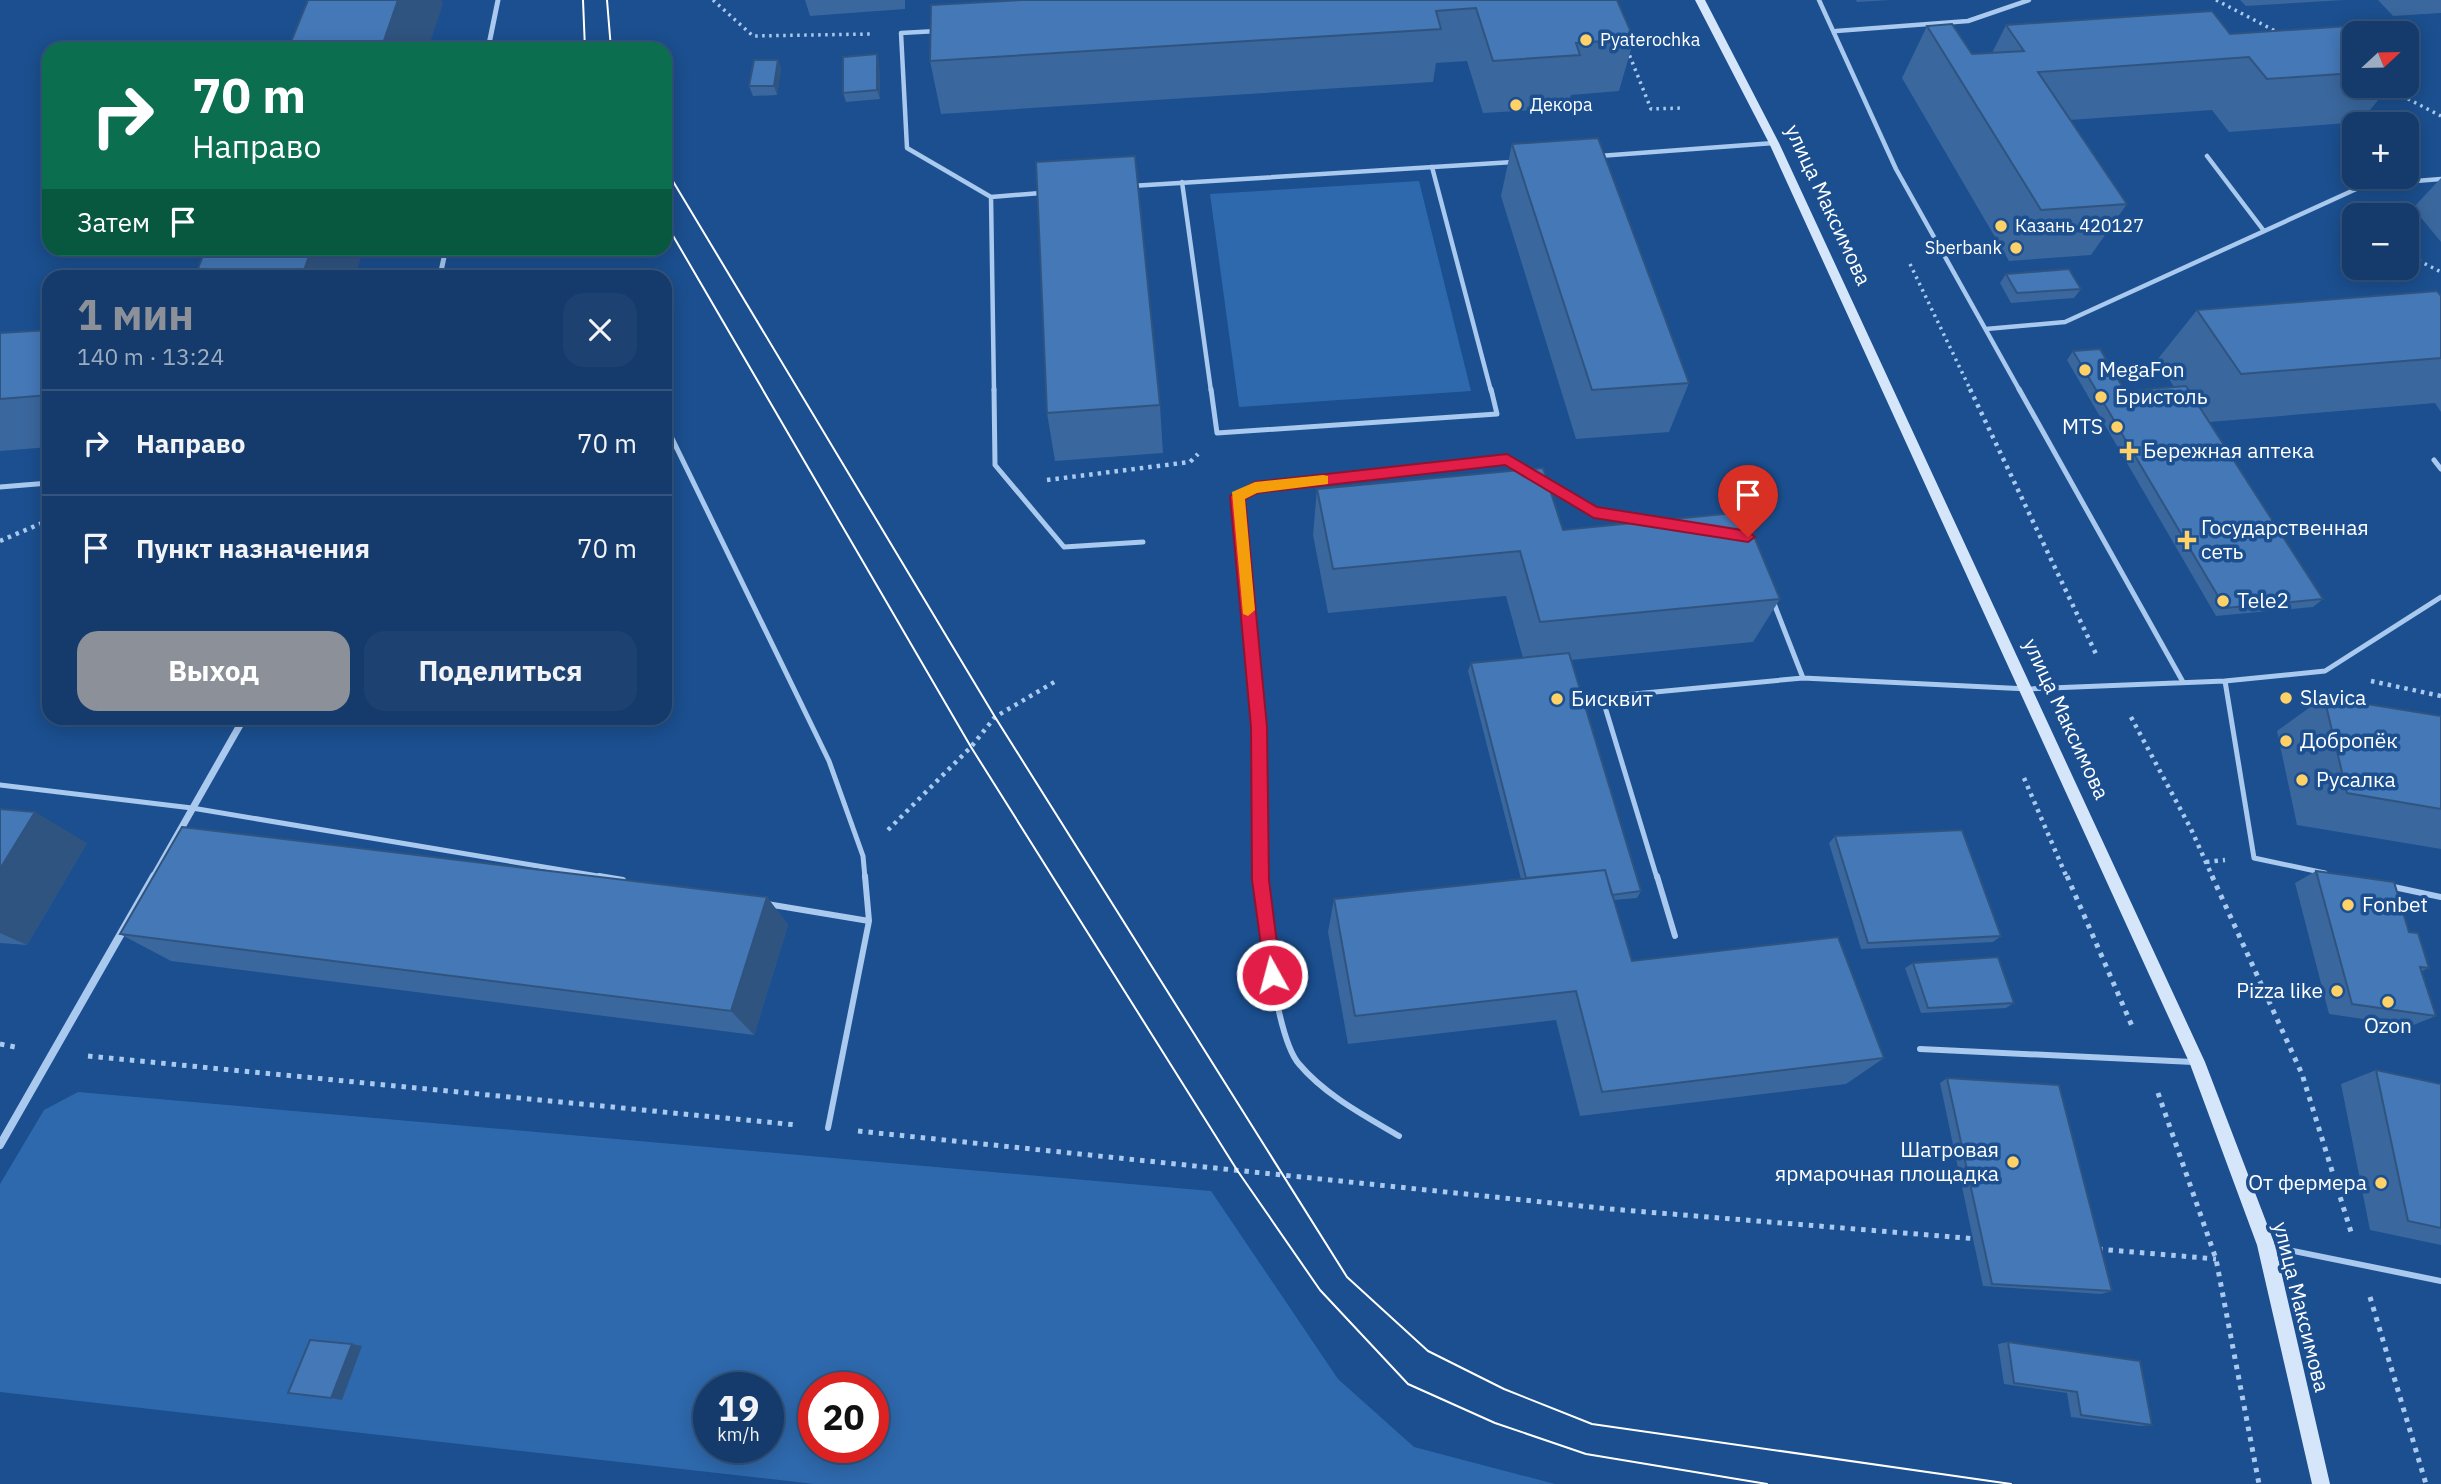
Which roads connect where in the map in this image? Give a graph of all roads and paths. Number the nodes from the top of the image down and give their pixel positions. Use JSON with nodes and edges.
{"nodes":[{"id":1,"x":498,"y":0,"type":"edge"},
{"id":2,"x":713,"y":0,"type":"edge"},
{"id":3,"x":1700,"y":0,"type":"edge"},
{"id":4,"x":1819,"y":0,"type":"edge"},
{"id":5,"x":2029,"y":0,"type":"edge"},
{"id":6,"x":2216,"y":0,"type":"edge"},
{"id":7,"x":942,"y":31,"type":"edge"},
{"id":8,"x":1836,"y":31,"type":"junction"},
{"id":9,"x":901,"y":33,"type":"junction"},
{"id":10,"x":2285,"y":35,"type":"edge"},
{"id":11,"x":489,"y":42,"type":"edge"},
{"id":12,"x":1626,"y":48,"type":"edge"},
{"id":13,"x":2406,"y":98,"type":"edge"},
{"id":14,"x":1683,"y":108,"type":"dead end"},
{"id":15,"x":2441,"y":116,"type":"edge"},
{"id":16,"x":1774,"y":143,"type":"junction"},
{"id":17,"x":1592,"y":156,"type":"edge"},
{"id":18,"x":2207,"y":156,"type":"dead end"},
{"id":19,"x":1526,"y":161,"type":"edge"},
{"id":20,"x":1432,"y":167,"type":"junction"},
{"id":21,"x":2441,"y":178,"type":"edge"},
{"id":22,"x":1182,"y":183,"type":"junction"},
{"id":23,"x":1127,"y":187,"type":"edge"},
{"id":24,"x":1046,"y":192,"type":"edge"},
{"id":25,"x":991,"y":197,"type":"junction"},
{"id":26,"x":2264,"y":230,"type":"junction"},
{"id":27,"x":1908,"y":259,"type":"dead end"},
{"id":28,"x":2419,"y":261,"type":"edge"},
{"id":29,"x":2441,"y":272,"type":"edge"},
{"id":30,"x":1986,"y":329,"type":"junction"},
{"id":31,"x":1217,"y":433,"type":"junction"},
{"id":32,"x":672,"y":438,"type":"edge"},
{"id":33,"x":2434,"y":460,"type":"dead end"},
{"id":34,"x":2441,"y":469,"type":"edge"},
{"id":35,"x":42,"y":484,"type":"edge"},
{"id":36,"x":1011,"y":484,"type":"junction"},
{"id":37,"x":0,"y":487,"type":"edge"},
{"id":38,"x":42,"y":523,"type":"edge"},
{"id":39,"x":1658,"y":523,"type":"edge"},
{"id":40,"x":0,"y":541,"type":"edge"},
{"id":41,"x":1143,"y":542,"type":"dead end"},
{"id":42,"x":1768,"y":588,"type":"edge"},
{"id":43,"x":2441,"y":597,"type":"edge"},
{"id":44,"x":2325,"y":671,"type":"junction"},
{"id":45,"x":1803,"y":678,"type":"junction"},
{"id":46,"x":1056,"y":681,"type":"dead end"},
{"id":47,"x":2225,"y":681,"type":"junction"},
{"id":48,"x":2182,"y":682,"type":"junction"},
{"id":49,"x":2114,"y":686,"type":"junction"},
{"id":50,"x":2028,"y":690,"type":"junction"},
{"id":51,"x":2441,"y":696,"type":"edge"},
{"id":52,"x":240,"y":725,"type":"edge"},
{"id":53,"x":0,"y":785,"type":"edge"},
{"id":54,"x":192,"y":808,"type":"junction"},
{"id":55,"x":863,"y":856,"type":"junction"},
{"id":56,"x":2334,"y":875,"type":"edge"},
{"id":57,"x":625,"y":880,"type":"edge"},
{"id":58,"x":2374,"y":883,"type":"edge"},
{"id":59,"x":2441,"y":897,"type":"edge"},
{"id":60,"x":761,"y":903,"type":"edge"},
{"id":61,"x":869,"y":921,"type":"junction"},
{"id":62,"x":1675,"y":936,"type":"dead end"},
{"id":63,"x":0,"y":1044,"type":"edge"},
{"id":64,"x":1920,"y":1049,"type":"dead end"},
{"id":65,"x":52,"y":1053,"type":"junction"},
{"id":66,"x":2197,"y":1062,"type":"junction"},
{"id":67,"x":828,"y":1128,"type":"junction"},
{"id":68,"x":1399,"y":1136,"type":"dead end"},
{"id":69,"x":0,"y":1144,"type":"edge"},
{"id":70,"x":1982,"y":1239,"type":"edge"},
{"id":71,"x":2266,"y":1245,"type":"junction"},
{"id":72,"x":2092,"y":1248,"type":"edge"},
{"id":73,"x":2361,"y":1266,"type":"junction"},
{"id":74,"x":2441,"y":1281,"type":"edge"},
{"id":75,"x":2259,"y":1484,"type":"edge"},
{"id":76,"x":2321,"y":1484,"type":"edge"},
{"id":77,"x":2426,"y":1484,"type":"edge"}],
"edges":[{"from":1,"to":11,"type":"street"},
{"from":2,"to":9,"type":"path"},
{"from":3,"to":16,"type":"main road","name":"улица Максимова"},
{"from":4,"to":8,"type":"lane"},
{"from":5,"to":8,"type":"lane"},
{"from":6,"to":10,"type":"path"},
{"from":7,"to":9,"type":"lane"},
{"from":8,"to":30,"type":"lane"},
{"from":9,"to":25,"type":"lane"},
{"from":12,"to":14,"type":"path"},
{"from":13,"to":15,"type":"path"},
{"from":16,"to":17,"type":"lane"},
{"from":16,"to":50,"type":"main road","name":"улица Максимова"},
{"from":18,"to":26,"type":"lane"},
{"from":19,"to":20,"type":"lane"},
{"from":20,"to":22,"type":"lane"},
{"from":20,"to":31,"type":"lane"},
{"from":21,"to":26,"type":"lane"},
{"from":22,"to":23,"type":"lane"},
{"from":22,"to":31,"type":"lane"},
{"from":24,"to":25,"type":"lane"},
{"from":25,"to":36,"type":"lane"},
{"from":26,"to":30,"type":"lane"},
{"from":27,"to":49,"type":"path"},
{"from":28,"to":29,"type":"path"},
{"from":30,"to":48,"type":"lane"},
{"from":31,"to":36,"type":"path"},
{"from":32,"to":55,"type":"lane"},
{"from":33,"to":34,"type":"lane"},
{"from":35,"to":37,"type":"lane"},
{"from":36,"to":41,"type":"lane"},
{"from":38,"to":40,"type":"path"},
{"from":39,"to":68,"type":"lane"},
{"from":42,"to":45,"type":"lane"},
{"from":43,"to":44,"type":"lane"},
{"from":44,"to":47,"type":"lane"},
{"from":44,"to":51,"type":"path"},
{"from":45,"to":50,"type":"lane"},
{"from":45,"to":62,"type":"lane"},
{"from":46,"to":55,"type":"path"},
{"from":47,"to":48,"type":"lane"},
{"from":47,"to":56,"type":"lane"},
{"from":48,"to":49,"type":"lane"},
{"from":49,"to":50,"type":"lane"},
{"from":49,"to":73,"type":"path"},
{"from":50,"to":66,"type":"main road","name":"улица Максимова"},
{"from":52,"to":54,"type":"street"},
{"from":53,"to":54,"type":"lane"},
{"from":54,"to":57,"type":"lane"},
{"from":54,"to":65,"type":"street"},
{"from":55,"to":61,"type":"lane"},
{"from":58,"to":59,"type":"lane"},
{"from":60,"to":61,"type":"lane"},
{"from":61,"to":67,"type":"lane"},
{"from":63,"to":65,"type":"path"},
{"from":64,"to":66,"type":"lane"},
{"from":65,"to":67,"type":"path"},
{"from":65,"to":69,"type":"street"},
{"from":66,"to":71,"type":"main road","name":"улица Максимова"},
{"from":67,"to":70,"type":"path"},
{"from":71,"to":73,"type":"lane"},
{"from":71,"to":76,"type":"main road","name":"улица Максимова"},
{"from":72,"to":75,"type":"path"},
{"from":73,"to":74,"type":"lane"},
{"from":73,"to":77,"type":"path"}]}
